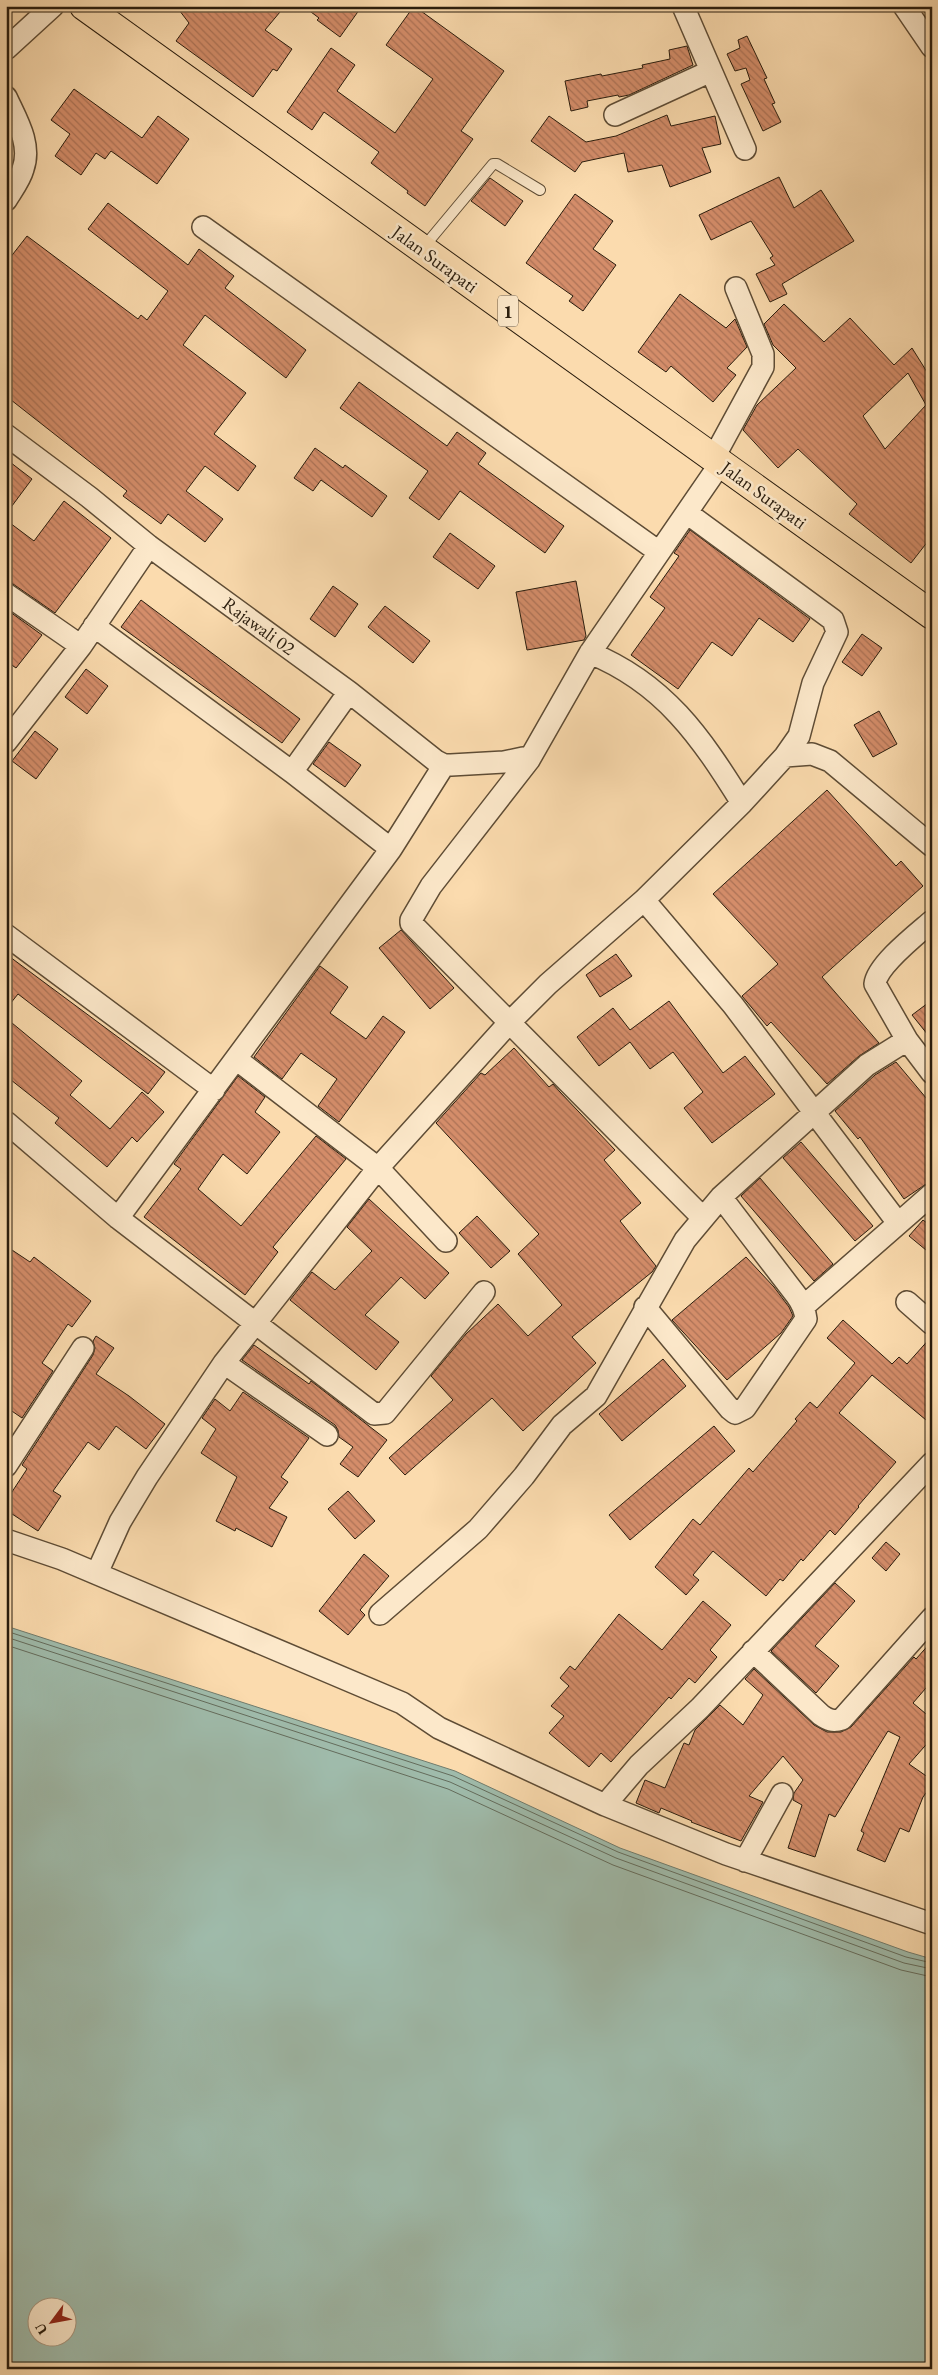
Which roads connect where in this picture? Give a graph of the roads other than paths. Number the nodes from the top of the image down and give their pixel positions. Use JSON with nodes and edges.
{"nodes":[{"id":1,"x":54,"y":6,"type":"edge"},
{"id":2,"x":84,"y":6,"type":"edge"},
{"id":3,"x":683,"y":6,"type":"edge"},
{"id":4,"x":904,"y":6,"type":"edge"},
{"id":5,"x":932,"y":47,"type":"edge"},
{"id":6,"x":6,"y":49,"type":"edge"},
{"id":7,"x":711,"y":71,"type":"junction"},
{"id":8,"x":6,"y":98,"type":"edge"},
{"id":9,"x":615,"y":115,"type":"dead end"},
{"id":10,"x":745,"y":149,"type":"dead end"},
{"id":11,"x":540,"y":190,"type":"dead end"},
{"id":12,"x":6,"y":200,"type":"edge"},
{"id":13,"x":203,"y":227,"type":"dead end"},
{"id":14,"x":422,"y":250,"type":"junction"},
{"id":15,"x":736,"y":288,"type":"dead end"},
{"id":16,"x":6,"y":435,"type":"edge"},
{"id":17,"x":717,"y":461,"type":"junction"},
{"id":18,"x":687,"y":513,"type":"junction"},
{"id":19,"x":149,"y":546,"type":"junction"},
{"id":20,"x":659,"y":552,"type":"junction"},
{"id":21,"x":6,"y":594,"type":"edge"},
{"id":22,"x":932,"y":615,"type":"edge"},
{"id":23,"x":94,"y":626,"type":"junction"},
{"id":24,"x":81,"y":646,"type":"junction"},
{"id":25,"x":590,"y":653,"type":"junction"},
{"id":26,"x":349,"y":692,"type":"junction"},
{"id":27,"x":6,"y":742,"type":"edge"},
{"id":28,"x":785,"y":756,"type":"junction"},
{"id":29,"x":528,"y":760,"type":"junction"},
{"id":30,"x":444,"y":765,"type":"junction"},
{"id":31,"x":292,"y":772,"type":"junction"},
{"id":32,"x":742,"y":803,"type":"junction"},
{"id":33,"x":932,"y":846,"type":"edge"},
{"id":34,"x":392,"y":849,"type":"junction"},
{"id":35,"x":644,"y":900,"type":"junction"},
{"id":36,"x":932,"y":921,"type":"edge"},
{"id":37,"x":6,"y":934,"type":"edge"},
{"id":38,"x":509,"y":1023,"type":"junction"},
{"id":39,"x":907,"y":1040,"type":"junction"},
{"id":40,"x":236,"y":1059,"type":"junction"},
{"id":41,"x":932,"y":1073,"type":"edge"},
{"id":42,"x":214,"y":1090,"type":"junction"},
{"id":43,"x":815,"y":1111,"type":"junction"},
{"id":44,"x":6,"y":1122,"type":"edge"},
{"id":45,"x":378,"y":1168,"type":"junction"},
{"id":46,"x":932,"y":1194,"type":"edge"},
{"id":47,"x":721,"y":1197,"type":"junction"},
{"id":48,"x":118,"y":1218,"type":"junction"},
{"id":49,"x":703,"y":1218,"type":"junction"},
{"id":50,"x":898,"y":1224,"type":"junction"},
{"id":51,"x":446,"y":1241,"type":"dead end"},
{"id":52,"x":484,"y":1292,"type":"dead end"},
{"id":53,"x":907,"y":1302,"type":"dead end"},
{"id":54,"x":804,"y":1306,"type":"junction"},
{"id":55,"x":645,"y":1307,"type":"junction"},
{"id":56,"x":255,"y":1322,"type":"junction"},
{"id":57,"x":932,"y":1324,"type":"edge"},
{"id":58,"x":83,"y":1348,"type":"dead end"},
{"id":59,"x":224,"y":1363,"type":"junction"},
{"id":60,"x":327,"y":1435,"type":"dead end"},
{"id":61,"x":932,"y":1463,"type":"edge"},
{"id":62,"x":6,"y":1466,"type":"edge"},
{"id":63,"x":6,"y":1540,"type":"edge"},
{"id":64,"x":97,"y":1574,"type":"junction"},
{"id":65,"x":380,"y":1614,"type":"dead end"},
{"id":66,"x":932,"y":1618,"type":"edge"},
{"id":67,"x":753,"y":1652,"type":"junction"},
{"id":68,"x":782,"y":1794,"type":"dead end"},
{"id":69,"x":605,"y":1805,"type":"junction"},
{"id":70,"x":745,"y":1861,"type":"junction"},
{"id":71,"x":932,"y":1924,"type":"edge"}],
"edges":[{"from":1,"to":6,"type":"street"},
{"from":2,"to":14,"type":"highway","name":"Jalan Surapati","number":"1"},
{"from":3,"to":7,"type":"street"},
{"from":4,"to":5,"type":"street"},
{"from":7,"to":9,"type":"street"},
{"from":7,"to":10,"type":"street"},
{"from":8,"to":12,"type":"street"},
{"from":11,"to":14,"type":"lane"},
{"from":13,"to":20,"type":"street"},
{"from":14,"to":17,"type":"highway","name":"Jalan Surapati","number":"1"},
{"from":15,"to":17,"type":"street"},
{"from":16,"to":19,"type":"street","name":"Rajawali 02"},
{"from":17,"to":18,"type":"street"},
{"from":17,"to":22,"type":"highway","name":"Jalan Surapati","number":"1"},
{"from":18,"to":20,"type":"street"},
{"from":18,"to":28,"type":"street"},
{"from":19,"to":23,"type":"street"},
{"from":19,"to":26,"type":"street","name":"Rajawali 02"},
{"from":20,"to":25,"type":"street"},
{"from":21,"to":24,"type":"street"},
{"from":23,"to":24,"type":"street"},
{"from":23,"to":31,"type":"street"},
{"from":24,"to":27,"type":"street"},
{"from":25,"to":29,"type":"street"},
{"from":25,"to":32,"type":"street"},
{"from":26,"to":30,"type":"street","name":"Rajawali 02"},
{"from":26,"to":31,"type":"street"},
{"from":28,"to":32,"type":"street"},
{"from":28,"to":33,"type":"street"},
{"from":29,"to":30,"type":"street"},
{"from":29,"to":38,"type":"street"},
{"from":30,"to":34,"type":"street"},
{"from":31,"to":34,"type":"street"},
{"from":32,"to":35,"type":"street"},
{"from":34,"to":40,"type":"street"},
{"from":35,"to":38,"type":"street"},
{"from":35,"to":43,"type":"street"},
{"from":36,"to":39,"type":"street"},
{"from":37,"to":42,"type":"street"},
{"from":38,"to":45,"type":"street"},
{"from":38,"to":49,"type":"street"},
{"from":39,"to":41,"type":"street"},
{"from":39,"to":43,"type":"street"},
{"from":40,"to":42,"type":"street"},
{"from":40,"to":45,"type":"street"},
{"from":42,"to":48,"type":"street"},
{"from":43,"to":47,"type":"street"},
{"from":43,"to":50,"type":"street"},
{"from":44,"to":48,"type":"street"},
{"from":45,"to":51,"type":"street"},
{"from":45,"to":56,"type":"street"},
{"from":46,"to":50,"type":"street"},
{"from":47,"to":49,"type":"street"},
{"from":47,"to":54,"type":"street"},
{"from":48,"to":56,"type":"street"},
{"from":49,"to":55,"type":"street"},
{"from":50,"to":54,"type":"street"},
{"from":52,"to":56,"type":"street"},
{"from":53,"to":57,"type":"street"},
{"from":54,"to":55,"type":"street"},
{"from":55,"to":65,"type":"street"},
{"from":56,"to":59,"type":"street"},
{"from":58,"to":62,"type":"street"},
{"from":59,"to":60,"type":"street"},
{"from":59,"to":64,"type":"street"},
{"from":61,"to":67,"type":"street"},
{"from":63,"to":64,"type":"street"},
{"from":64,"to":69,"type":"street"},
{"from":66,"to":67,"type":"street"},
{"from":67,"to":69,"type":"street"},
{"from":68,"to":70,"type":"street"},
{"from":69,"to":70,"type":"street"},
{"from":70,"to":71,"type":"street"}]}
